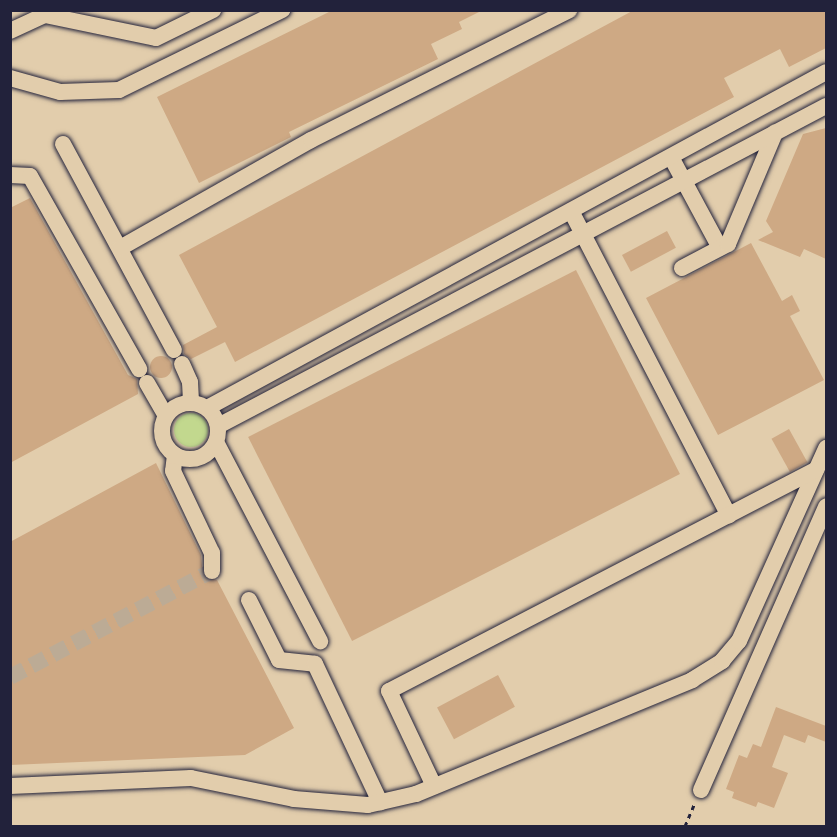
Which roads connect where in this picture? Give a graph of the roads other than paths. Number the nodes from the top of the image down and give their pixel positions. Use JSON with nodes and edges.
{"nodes":[{"id":1,"x":282,"y":10,"type":"edge"},
{"id":2,"x":569,"y":10,"type":"edge"},
{"id":3,"x":49,"y":13,"type":"edge"},
{"id":4,"x":203,"y":13,"type":"edge"},
{"id":5,"x":10,"y":31,"type":"edge"},
{"id":6,"x":826,"y":72,"type":"edge"},
{"id":7,"x":10,"y":78,"type":"edge"},
{"id":8,"x":823,"y":111,"type":"edge"},
{"id":9,"x":775,"y":133,"type":"junction"},
{"id":10,"x":63,"y":144,"type":"dead end"},
{"id":11,"x":671,"y":157,"type":"junction"},
{"id":12,"x":10,"y":175,"type":"edge"},
{"id":13,"x":684,"y":181,"type":"junction"},
{"id":14,"x":571,"y":211,"type":"junction"},
{"id":15,"x":583,"y":235,"type":"junction"},
{"id":16,"x":120,"y":248,"type":"junction"},
{"id":17,"x":720,"y":248,"type":"junction"},
{"id":18,"x":682,"y":268,"type":"dead end"},
{"id":19,"x":199,"y":405,"type":"junction"},
{"id":20,"x":166,"y":416,"type":"junction"},
{"id":21,"x":217,"y":434,"type":"junction"},
{"id":22,"x":826,"y":448,"type":"edge"},
{"id":23,"x":175,"y":455,"type":"junction"},
{"id":24,"x":816,"y":471,"type":"junction"},
{"id":25,"x":826,"y":506,"type":"edge"},
{"id":26,"x":729,"y":516,"type":"junction"},
{"id":27,"x":212,"y":572,"type":"dead end"},
{"id":28,"x":249,"y":600,"type":"dead end"},
{"id":29,"x":320,"y":641,"type":"dead end"},
{"id":30,"x":10,"y":786,"type":"edge"},
{"id":31,"x":434,"y":786,"type":"junction"},
{"id":32,"x":701,"y":790,"type":"road end"},
{"id":33,"x":380,"y":802,"type":"junction"}],
"edges":[{"from":1,"to":7,"type":"street"},
{"from":2,"to":16,"type":"street"},
{"from":3,"to":4,"type":"street"},
{"from":3,"to":5,"type":"street"},
{"from":6,"to":11,"type":"street"},
{"from":8,"to":9,"type":"street"},
{"from":9,"to":13,"type":"street"},
{"from":9,"to":17,"type":"street"},
{"from":10,"to":16,"type":"street"},
{"from":11,"to":13,"type":"street"},
{"from":11,"to":14,"type":"street"},
{"from":12,"to":20,"type":"street"},
{"from":13,"to":15,"type":"street"},
{"from":13,"to":17,"type":"street"},
{"from":14,"to":15,"type":"street"},
{"from":14,"to":19,"type":"street"},
{"from":15,"to":21,"type":"street"},
{"from":15,"to":26,"type":"street"},
{"from":16,"to":19,"type":"street"},
{"from":17,"to":18,"type":"street"},
{"from":19,"to":20,"type":"street"},
{"from":19,"to":21,"type":"street"},
{"from":20,"to":23,"type":"street"},
{"from":21,"to":23,"type":"street"},
{"from":21,"to":29,"type":"street"},
{"from":22,"to":24,"type":"street"},
{"from":23,"to":27,"type":"street"},
{"from":24,"to":26,"type":"street"},
{"from":24,"to":31,"type":"street"},
{"from":25,"to":32,"type":"street"},
{"from":26,"to":31,"type":"street"},
{"from":28,"to":33,"type":"street"},
{"from":30,"to":33,"type":"street"},
{"from":31,"to":33,"type":"street"}]}
